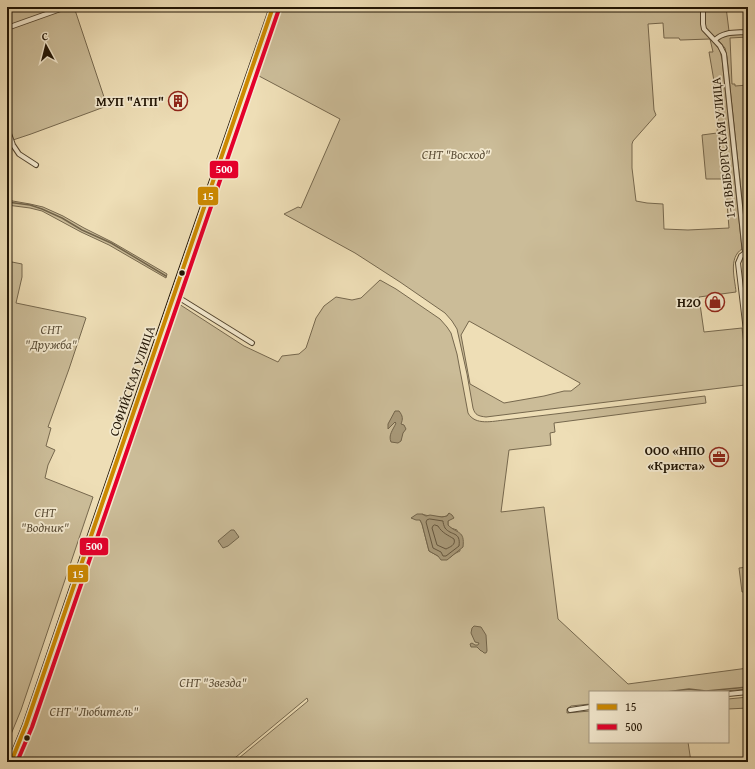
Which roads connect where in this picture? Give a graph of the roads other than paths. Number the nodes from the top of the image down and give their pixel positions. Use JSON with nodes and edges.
{"nodes":[{"id":1,"x":66,"y":7,"type":"edge"},
{"id":2,"x":273,"y":7,"type":"edge"},
{"id":3,"x":703,"y":7,"type":"edge"},
{"id":4,"x":7,"y":28,"type":"edge"},
{"id":5,"x":748,"y":32,"type":"edge"},
{"id":6,"x":716,"y":40,"type":"junction"},
{"id":7,"x":7,"y":128,"type":"edge"},
{"id":8,"x":36,"y":165,"type":"dead end"},
{"id":9,"x":746,"y":252,"type":"edge"},
{"id":10,"x":173,"y":296,"type":"junction"},
{"id":11,"x":252,"y":343,"type":"dead end"},
{"id":12,"x":748,"y":348,"type":"edge"},
{"id":13,"x":748,"y":503,"type":"edge"},
{"id":14,"x":748,"y":513,"type":"edge"},
{"id":15,"x":748,"y":692,"type":"edge"},
{"id":16,"x":729,"y":694,"type":"edge"},
{"id":17,"x":589,"y":707,"type":"edge"},
{"id":18,"x":570,"y":710,"type":"dead end"},
{"id":19,"x":11,"y":762,"type":"edge"}],
"edges":[{"from":1,"to":4,"type":"street"},
{"from":2,"to":10,"type":"main road","name":"СОФИЙСКАЯ УЛИЦА"},
{"from":3,"to":6,"type":"street","name":"1-Я ВЫБОРГСКАЯ УЛИЦА"},
{"from":5,"to":6,"type":"street"},
{"from":6,"to":9,"type":"street","name":"1-Я ВЫБОРГСКАЯ УЛИЦА"},
{"from":7,"to":8,"type":"street"},
{"from":9,"to":12,"type":"street","name":"1-Я ВЫБОРГСКАЯ УЛИЦА"},
{"from":10,"to":11,"type":"street"},
{"from":10,"to":19,"type":"main road","name":"СОФИЙСКАЯ УЛИЦА"},
{"from":13,"to":14,"type":"street"},
{"from":15,"to":16,"type":"street"},
{"from":17,"to":18,"type":"street"}]}
